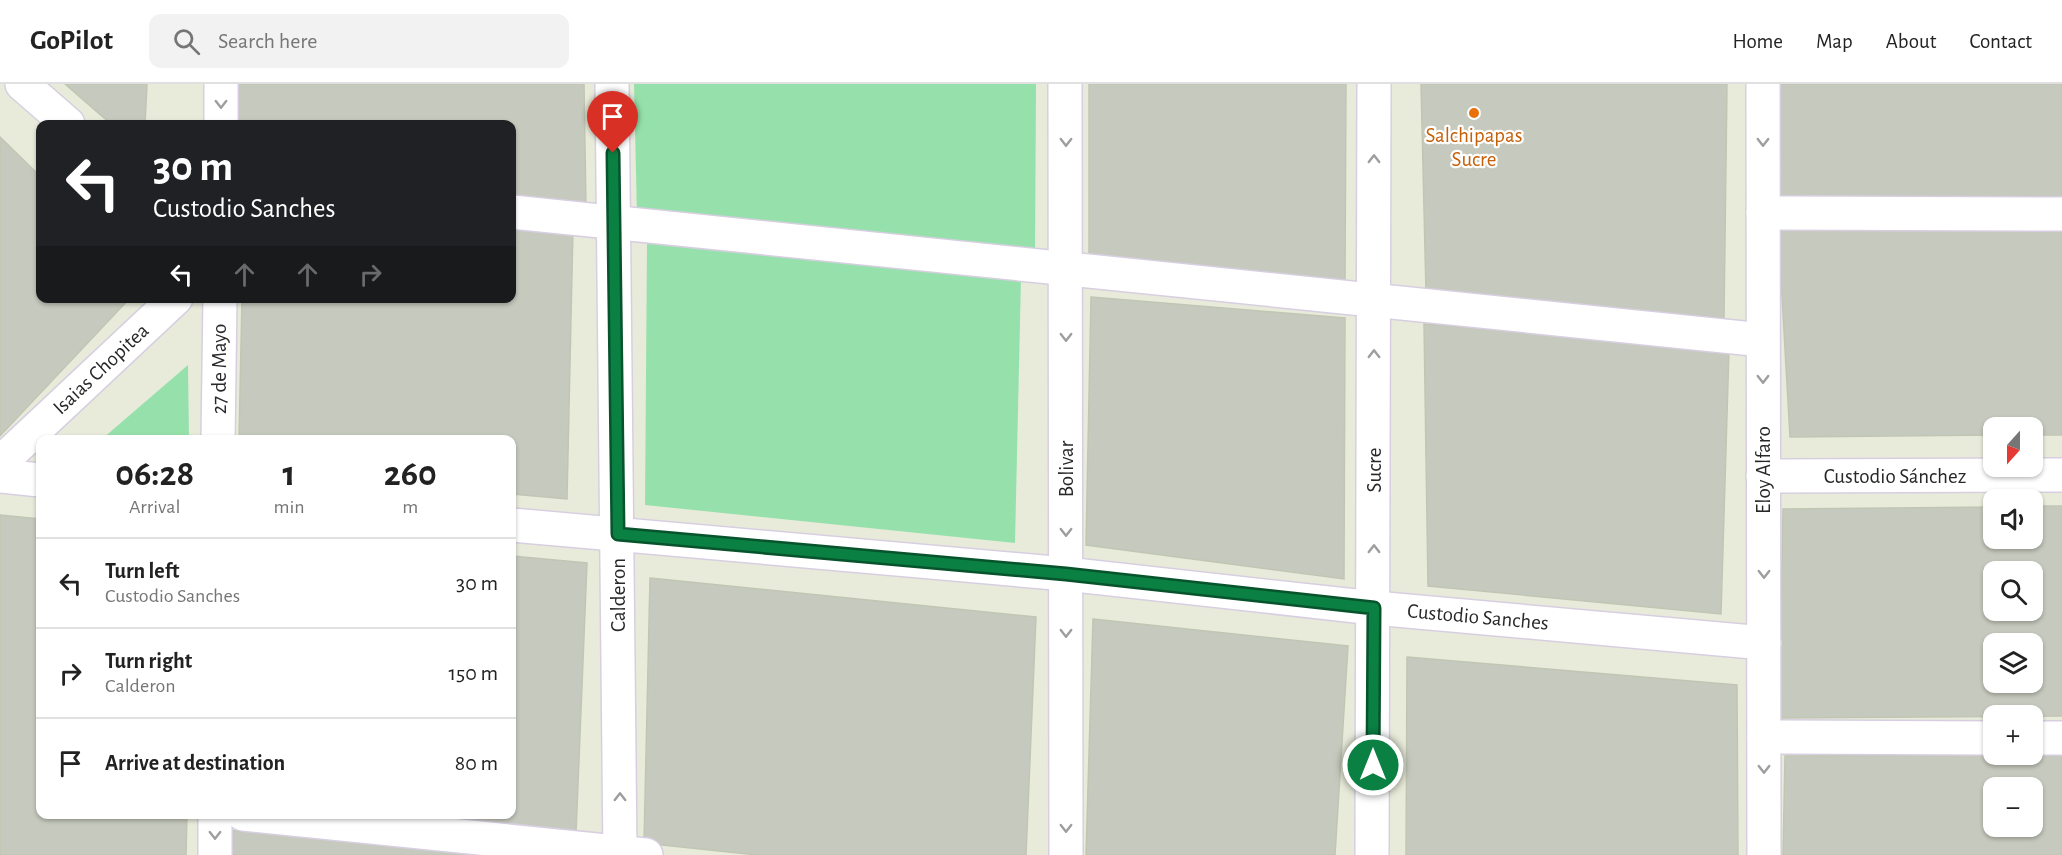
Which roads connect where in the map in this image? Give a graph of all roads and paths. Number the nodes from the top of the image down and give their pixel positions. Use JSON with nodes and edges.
{"nodes":[{"id":1,"x":22,"y":84,"type":"edge"},
{"id":2,"x":222,"y":84,"type":"edge"},
{"id":3,"x":612,"y":84,"type":"edge"},
{"id":4,"x":1065,"y":84,"type":"edge"},
{"id":5,"x":1374,"y":84,"type":"edge"},
{"id":6,"x":1763,"y":84,"type":"edge"},
{"id":7,"x":63,"y":120,"type":"edge"},
{"id":8,"x":221,"y":120,"type":"edge"},
{"id":9,"x":516,"y":212,"type":"edge"},
{"id":10,"x":1763,"y":213,"type":"junction"},
{"id":11,"x":2062,"y":214,"type":"edge"},
{"id":12,"x":614,"y":222,"type":"junction"},
{"id":13,"x":1066,"y":269,"type":"junction"},
{"id":14,"x":1374,"y":300,"type":"junction"},
{"id":15,"x":171,"y":303,"type":"edge"},
{"id":16,"x":220,"y":303,"type":"edge"},
{"id":17,"x":1763,"y":340,"type":"junction"},
{"id":18,"x":218,"y":435,"type":"edge"},
{"id":19,"x":0,"y":463,"type":"edge"},
{"id":20,"x":2062,"y":475,"type":"edge"},
{"id":21,"x":0,"y":476,"type":"edge"},
{"id":22,"x":1763,"y":476,"type":"junction"},
{"id":23,"x":36,"y":480,"type":"edge"},
{"id":24,"x":516,"y":525,"type":"edge"},
{"id":25,"x":618,"y":534,"type":"junction"},
{"id":26,"x":1066,"y":574,"type":"junction"},
{"id":27,"x":1374,"y":608,"type":"junction"},
{"id":28,"x":1764,"y":643,"type":"junction"},
{"id":29,"x":1764,"y":736,"type":"junction"},
{"id":30,"x":1983,"y":738,"type":"edge"},
{"id":31,"x":2043,"y":738,"type":"edge"},
{"id":32,"x":2062,"y":738,"type":"edge"},
{"id":33,"x":215,"y":819,"type":"edge"},
{"id":34,"x":291,"y":819,"type":"edge"},
{"id":35,"x":629,"y":854,"type":"edge"},
{"id":36,"x":215,"y":855,"type":"edge"},
{"id":37,"x":1066,"y":855,"type":"edge"},
{"id":38,"x":1372,"y":855,"type":"edge"},
{"id":39,"x":1764,"y":855,"type":"edge"}],
"edges":[{"from":1,"to":7,"type":"street"},
{"from":2,"to":8,"type":"street","one_way":true},
{"from":3,"to":12,"type":"street","name":"Calderon"},
{"from":4,"to":13,"type":"street","name":"Bolivar","one_way":true},
{"from":14,"to":5,"type":"street","name":"Sucre","one_way":true},
{"from":6,"to":10,"type":"street","name":"Eloy Alfaro","one_way":true},
{"from":9,"to":12,"type":"street"},
{"from":10,"to":11,"type":"street"},
{"from":10,"to":17,"type":"street","name":"Eloy Alfaro"},
{"from":12,"to":13,"type":"street"},
{"from":12,"to":25,"type":"street","name":"Calderon"},
{"from":13,"to":14,"type":"street"},
{"from":13,"to":26,"type":"street","name":"Bolivar","one_way":true},
{"from":14,"to":17,"type":"street"},
{"from":27,"to":14,"type":"street","name":"Sucre","one_way":true},
{"from":15,"to":19,"type":"street","name":"Isaias Chopitea"},
{"from":16,"to":18,"type":"street","name":"27 de Mayo"},
{"from":17,"to":22,"type":"street","name":"Eloy Alfaro","one_way":true},
{"from":20,"to":22,"type":"street","name":"Custodio Sánchez"},
{"from":21,"to":23,"type":"street"},
{"from":22,"to":28,"type":"street","name":"Eloy Alfaro","one_way":true},
{"from":24,"to":25,"type":"street","name":"Custodio Sanches"},
{"from":25,"to":26,"type":"street","name":"Custodio Sanches"},
{"from":35,"to":25,"type":"street","name":"Calderon","one_way":true},
{"from":26,"to":27,"type":"street","name":"Custodio Sanches"},
{"from":26,"to":37,"type":"street","name":"Bolivar","one_way":true},
{"from":27,"to":28,"type":"street","name":"Custodio Sanches"},
{"from":27,"to":38,"type":"street","name":"Sucre"},
{"from":28,"to":29,"type":"street","name":"Eloy Alfaro"},
{"from":29,"to":30,"type":"street"},
{"from":29,"to":39,"type":"street","name":"Eloy Alfaro","one_way":true},
{"from":31,"to":32,"type":"street"},
{"from":33,"to":36,"type":"street","one_way":true},
{"from":34,"to":35,"type":"street"}]}
